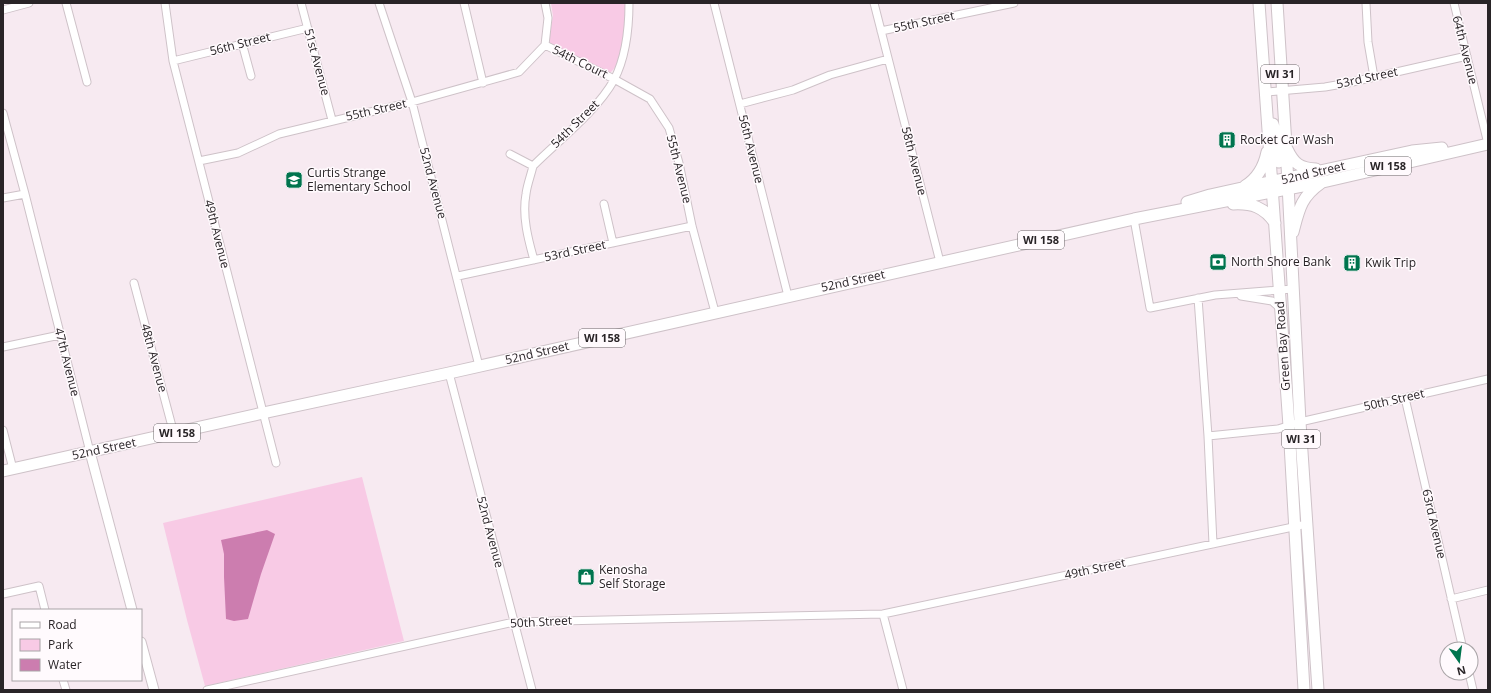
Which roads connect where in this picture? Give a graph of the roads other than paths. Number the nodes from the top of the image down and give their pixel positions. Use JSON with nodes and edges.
{"nodes":[{"id":1,"x":30,"y":3,"type":"edge"},
{"id":2,"x":66,"y":3,"type":"edge"},
{"id":3,"x":165,"y":3,"type":"edge"},
{"id":4,"x":301,"y":3,"type":"edge"},
{"id":5,"x":379,"y":3,"type":"edge"},
{"id":6,"x":464,"y":3,"type":"edge"},
{"id":7,"x":545,"y":3,"type":"edge"},
{"id":8,"x":629,"y":3,"type":"edge"},
{"id":9,"x":714,"y":3,"type":"edge"},
{"id":10,"x":874,"y":3,"type":"edge"},
{"id":11,"x":1014,"y":3,"type":"edge"},
{"id":12,"x":1259,"y":3,"type":"edge"},
{"id":13,"x":1276,"y":3,"type":"edge"},
{"id":14,"x":1366,"y":3,"type":"edge"},
{"id":15,"x":1454,"y":3,"type":"edge"},
{"id":16,"x":3,"y":10,"type":"edge"},
{"id":17,"x":308,"y":28,"type":"junction"},
{"id":18,"x":881,"y":31,"type":"junction"},
{"id":19,"x":242,"y":44,"type":"junction"},
{"id":20,"x":545,"y":46,"type":"junction"},
{"id":21,"x":1468,"y":56,"type":"junction"},
{"id":22,"x":888,"y":59,"type":"junction"},
{"id":23,"x":173,"y":61,"type":"junction"},
{"id":24,"x":251,"y":76,"type":"dead end"},
{"id":25,"x":1374,"y":78,"type":"junction"},
{"id":26,"x":614,"y":79,"type":"junction"},
{"id":27,"x":87,"y":82,"type":"dead end"},
{"id":28,"x":483,"y":83,"type":"junction"},
{"id":29,"x":1281,"y":90,"type":"junction"},
{"id":30,"x":1266,"y":92,"type":"junction"},
{"id":31,"x":412,"y":102,"type":"junction"},
{"id":32,"x":740,"y":104,"type":"junction"},
{"id":33,"x":1267,"y":108,"type":"junction"},
{"id":34,"x":3,"y":113,"type":"edge"},
{"id":35,"x":332,"y":120,"type":"junction"},
{"id":36,"x":1269,"y":139,"type":"junction"},
{"id":37,"x":1488,"y":144,"type":"edge"},
{"id":38,"x":1286,"y":145,"type":"junction"},
{"id":39,"x":510,"y":154,"type":"dead end"},
{"id":40,"x":199,"y":161,"type":"junction"},
{"id":41,"x":533,"y":166,"type":"junction"},
{"id":42,"x":1325,"y":170,"type":"junction"},
{"id":43,"x":1322,"y":182,"type":"junction"},
{"id":44,"x":1280,"y":184,"type":"junction"},
{"id":45,"x":1242,"y":188,"type":"junction"},
{"id":46,"x":25,"y":194,"type":"junction"},
{"id":47,"x":3,"y":198,"type":"edge"},
{"id":48,"x":604,"y":204,"type":"dead end"},
{"id":49,"x":1193,"y":207,"type":"junction"},
{"id":50,"x":1138,"y":218,"type":"junction"},
{"id":51,"x":1275,"y":223,"type":"junction"},
{"id":52,"x":692,"y":226,"type":"junction"},
{"id":53,"x":1290,"y":242,"type":"junction"},
{"id":54,"x":613,"y":243,"type":"junction"},
{"id":55,"x":534,"y":260,"type":"junction"},
{"id":56,"x":940,"y":262,"type":"junction"},
{"id":57,"x":458,"y":276,"type":"junction"},
{"id":58,"x":134,"y":283,"type":"dead end"},
{"id":59,"x":1293,"y":289,"type":"junction"},
{"id":60,"x":1279,"y":290,"type":"junction"},
{"id":61,"x":1235,"y":294,"type":"junction"},
{"id":62,"x":788,"y":296,"type":"junction"},
{"id":63,"x":1198,"y":298,"type":"junction"},
{"id":64,"x":1280,"y":308,"type":"junction"},
{"id":65,"x":715,"y":312,"type":"junction"},
{"id":66,"x":60,"y":335,"type":"junction"},
{"id":67,"x":3,"y":347,"type":"edge"},
{"id":68,"x":479,"y":366,"type":"junction"},
{"id":69,"x":449,"y":373,"type":"junction"},
{"id":70,"x":1488,"y":379,"type":"edge"},
{"id":71,"x":1405,"y":398,"type":"junction"},
{"id":72,"x":263,"y":413,"type":"junction"},
{"id":73,"x":1300,"y":422,"type":"junction"},
{"id":74,"x":1289,"y":426,"type":"junction"},
{"id":75,"x":3,"y":430,"type":"edge"},
{"id":76,"x":174,"y":434,"type":"junction"},
{"id":77,"x":1208,"y":436,"type":"junction"},
{"id":78,"x":90,"y":452,"type":"junction"},
{"id":79,"x":276,"y":463,"type":"dead end"},
{"id":80,"x":8,"y":470,"type":"edge"},
{"id":81,"x":1307,"y":524,"type":"junction"},
{"id":82,"x":1295,"y":527,"type":"junction"},
{"id":83,"x":1213,"y":544,"type":"junction"},
{"id":84,"x":1488,"y":590,"type":"edge"},
{"id":85,"x":3,"y":594,"type":"edge"},
{"id":86,"x":1451,"y":599,"type":"junction"},
{"id":87,"x":45,"y":609,"type":"edge"},
{"id":88,"x":132,"y":609,"type":"edge"},
{"id":89,"x":883,"y":614,"type":"junction"},
{"id":90,"x":514,"y":622,"type":"junction"},
{"id":91,"x":1461,"y":641,"type":"edge"},
{"id":92,"x":142,"y":646,"type":"edge"},
{"id":93,"x":154,"y":690,"type":"edge"},
{"id":94,"x":207,"y":690,"type":"edge"},
{"id":95,"x":532,"y":690,"type":"edge"},
{"id":96,"x":903,"y":690,"type":"edge"},
{"id":97,"x":1304,"y":690,"type":"edge"},
{"id":98,"x":1318,"y":690,"type":"edge"}],
"edges":[{"from":1,"to":16,"type":"street"},
{"from":2,"to":27,"type":"street"},
{"from":3,"to":23,"type":"street","name":"49th Avenue"},
{"from":4,"to":17,"type":"street","name":"51st Avenue"},
{"from":5,"to":31,"type":"street","name":"52nd Avenue"},
{"from":6,"to":28,"type":"street"},
{"from":7,"to":20,"type":"street"},
{"from":8,"to":26,"type":"street"},
{"from":9,"to":32,"type":"street","name":"56th Avenue"},
{"from":10,"to":18,"type":"street","name":"58th Avenue"},
{"from":11,"to":18,"type":"street","name":"55th Street"},
{"from":12,"to":30,"type":"main road","name":"Green Bay Road","number":"WI 31"},
{"from":13,"to":29,"type":"main road","name":"Green Bay Road","number":"WI 31"},
{"from":14,"to":25,"type":"street"},
{"from":15,"to":21,"type":"street","name":"64th Avenue"},
{"from":17,"to":19,"type":"street","name":"56th Street"},
{"from":17,"to":35,"type":"street","name":"51st Avenue"},
{"from":18,"to":22,"type":"street","name":"58th Avenue"},
{"from":19,"to":23,"type":"street","name":"56th Street"},
{"from":19,"to":24,"type":"street"},
{"from":20,"to":26,"type":"street","name":"54th Court"},
{"from":20,"to":28,"type":"street","name":"55th Street"},
{"from":21,"to":25,"type":"street","name":"53rd Street"},
{"from":21,"to":37,"type":"street","name":"64th Avenue"},
{"from":22,"to":32,"type":"street"},
{"from":22,"to":56,"type":"street","name":"58th Avenue"},
{"from":23,"to":40,"type":"street","name":"49th Avenue"},
{"from":25,"to":29,"type":"street","name":"53rd Street"},
{"from":26,"to":41,"type":"street","name":"54th Street"},
{"from":26,"to":52,"type":"street","name":"55th Avenue"},
{"from":28,"to":31,"type":"street","name":"55th Street"},
{"from":29,"to":30,"type":"street","name":"53rd Street"},
{"from":29,"to":38,"type":"main road","name":"Green Bay Road","number":"WI 31"},
{"from":30,"to":33,"type":"main road","name":"Green Bay Road","number":"WI 31"},
{"from":31,"to":35,"type":"street","name":"55th Street"},
{"from":31,"to":57,"type":"street","name":"52nd Avenue"},
{"from":32,"to":62,"type":"street","name":"56th Avenue"},
{"from":33,"to":36,"type":"main road","name":"Green Bay Road","number":"WI 31"},
{"from":33,"to":44,"type":"main road"},
{"from":34,"to":46,"type":"street","name":"47th Avenue"},
{"from":35,"to":40,"type":"street","name":"55th Street"},
{"from":36,"to":44,"type":"main road","name":"Green Bay Road","number":"WI 31"},
{"from":36,"to":45,"type":"main road"},
{"from":38,"to":42,"type":"main road"},
{"from":38,"to":44,"type":"main road","name":"Green Bay Road","number":"WI 31"},
{"from":39,"to":41,"type":"street"},
{"from":40,"to":72,"type":"street","name":"49th Avenue"},
{"from":41,"to":55,"type":"street"},
{"from":42,"to":43,"type":"main road","name":"52nd Street","number":"WI 158"},
{"from":42,"to":44,"type":"main road","name":"52nd Street","number":"WI 158"},
{"from":43,"to":44,"type":"main road","name":"52nd Street","number":"WI 158"},
{"from":43,"to":53,"type":"main road"},
{"from":44,"to":45,"type":"main road","name":"52nd Street","number":"WI 158"},
{"from":44,"to":49,"type":"main road","name":"52nd Street","number":"WI 158"},
{"from":44,"to":51,"type":"main road","name":"Green Bay Road","number":"WI 31"},
{"from":44,"to":53,"type":"main road","name":"Green Bay Road","number":"WI 31"},
{"from":45,"to":50,"type":"main road","name":"52nd Street","number":"WI 158"},
{"from":46,"to":47,"type":"street"},
{"from":46,"to":66,"type":"street","name":"47th Avenue"},
{"from":48,"to":54,"type":"street"},
{"from":49,"to":50,"type":"main road","name":"52nd Street","number":"WI 158"},
{"from":49,"to":51,"type":"main road"},
{"from":50,"to":56,"type":"main road","name":"52nd Street","number":"WI 158"},
{"from":50,"to":63,"type":"street"},
{"from":51,"to":60,"type":"main road","name":"Green Bay Road","number":"WI 31"},
{"from":52,"to":54,"type":"street","name":"53rd Street"},
{"from":52,"to":65,"type":"street","name":"55th Avenue"},
{"from":53,"to":59,"type":"main road","name":"Green Bay Road","number":"WI 31"},
{"from":54,"to":55,"type":"street","name":"53rd Street"},
{"from":55,"to":57,"type":"street","name":"53rd Street"},
{"from":56,"to":62,"type":"main road","name":"52nd Street","number":"WI 158"},
{"from":57,"to":68,"type":"street","name":"52nd Avenue"},
{"from":58,"to":76,"type":"street","name":"48th Avenue"},
{"from":59,"to":60,"type":"street"},
{"from":59,"to":73,"type":"main road","name":"Green Bay Road","number":"WI 31"},
{"from":60,"to":61,"type":"street"},
{"from":60,"to":64,"type":"main road","name":"Green Bay Road","number":"WI 31"},
{"from":61,"to":63,"type":"street"},
{"from":61,"to":64,"type":"street"},
{"from":62,"to":65,"type":"main road","name":"52nd Street","number":"WI 158"},
{"from":63,"to":77,"type":"street"},
{"from":64,"to":74,"type":"main road","name":"Green Bay Road","number":"WI 31"},
{"from":65,"to":68,"type":"main road","name":"52nd Street","number":"WI 158"},
{"from":66,"to":67,"type":"street"},
{"from":66,"to":78,"type":"street","name":"47th Avenue"},
{"from":68,"to":69,"type":"main road","name":"52nd Street","number":"WI 158"},
{"from":69,"to":72,"type":"main road","name":"52nd Street","number":"WI 158"},
{"from":69,"to":90,"type":"street","name":"52nd Avenue"},
{"from":70,"to":71,"type":"street","name":"50th Street"},
{"from":71,"to":73,"type":"street","name":"50th Street"},
{"from":71,"to":86,"type":"street","name":"63rd Avenue"},
{"from":72,"to":76,"type":"main road","name":"52nd Street","number":"WI 158"},
{"from":72,"to":79,"type":"street","name":"49th Avenue"},
{"from":73,"to":74,"type":"street","name":"50th Street"},
{"from":73,"to":81,"type":"main road","name":"Green Bay Road","number":"WI 31"},
{"from":74,"to":77,"type":"street","name":"50th Street"},
{"from":74,"to":82,"type":"main road","name":"Green Bay Road","number":"WI 31"},
{"from":75,"to":80,"type":"street"},
{"from":76,"to":78,"type":"main road","name":"52nd Street","number":"WI 158"},
{"from":77,"to":83,"type":"street"},
{"from":78,"to":80,"type":"main road","name":"52nd Street","number":"WI 158"},
{"from":78,"to":88,"type":"street","name":"47th Avenue"},
{"from":81,"to":82,"type":"street","name":"49th Street"},
{"from":81,"to":98,"type":"main road","name":"Green Bay Road","number":"WI 31"},
{"from":82,"to":83,"type":"street","name":"49th Street"},
{"from":82,"to":97,"type":"main road","name":"Green Bay Road","number":"WI 31"},
{"from":83,"to":89,"type":"street","name":"49th Street"},
{"from":84,"to":86,"type":"street"},
{"from":85,"to":87,"type":"street"},
{"from":86,"to":91,"type":"street","name":"63rd Avenue"},
{"from":89,"to":90,"type":"street","name":"50th Street"},
{"from":89,"to":96,"type":"street"},
{"from":90,"to":94,"type":"street","name":"50th Street"},
{"from":90,"to":95,"type":"street","name":"52nd Avenue"},
{"from":92,"to":93,"type":"street"}]}
